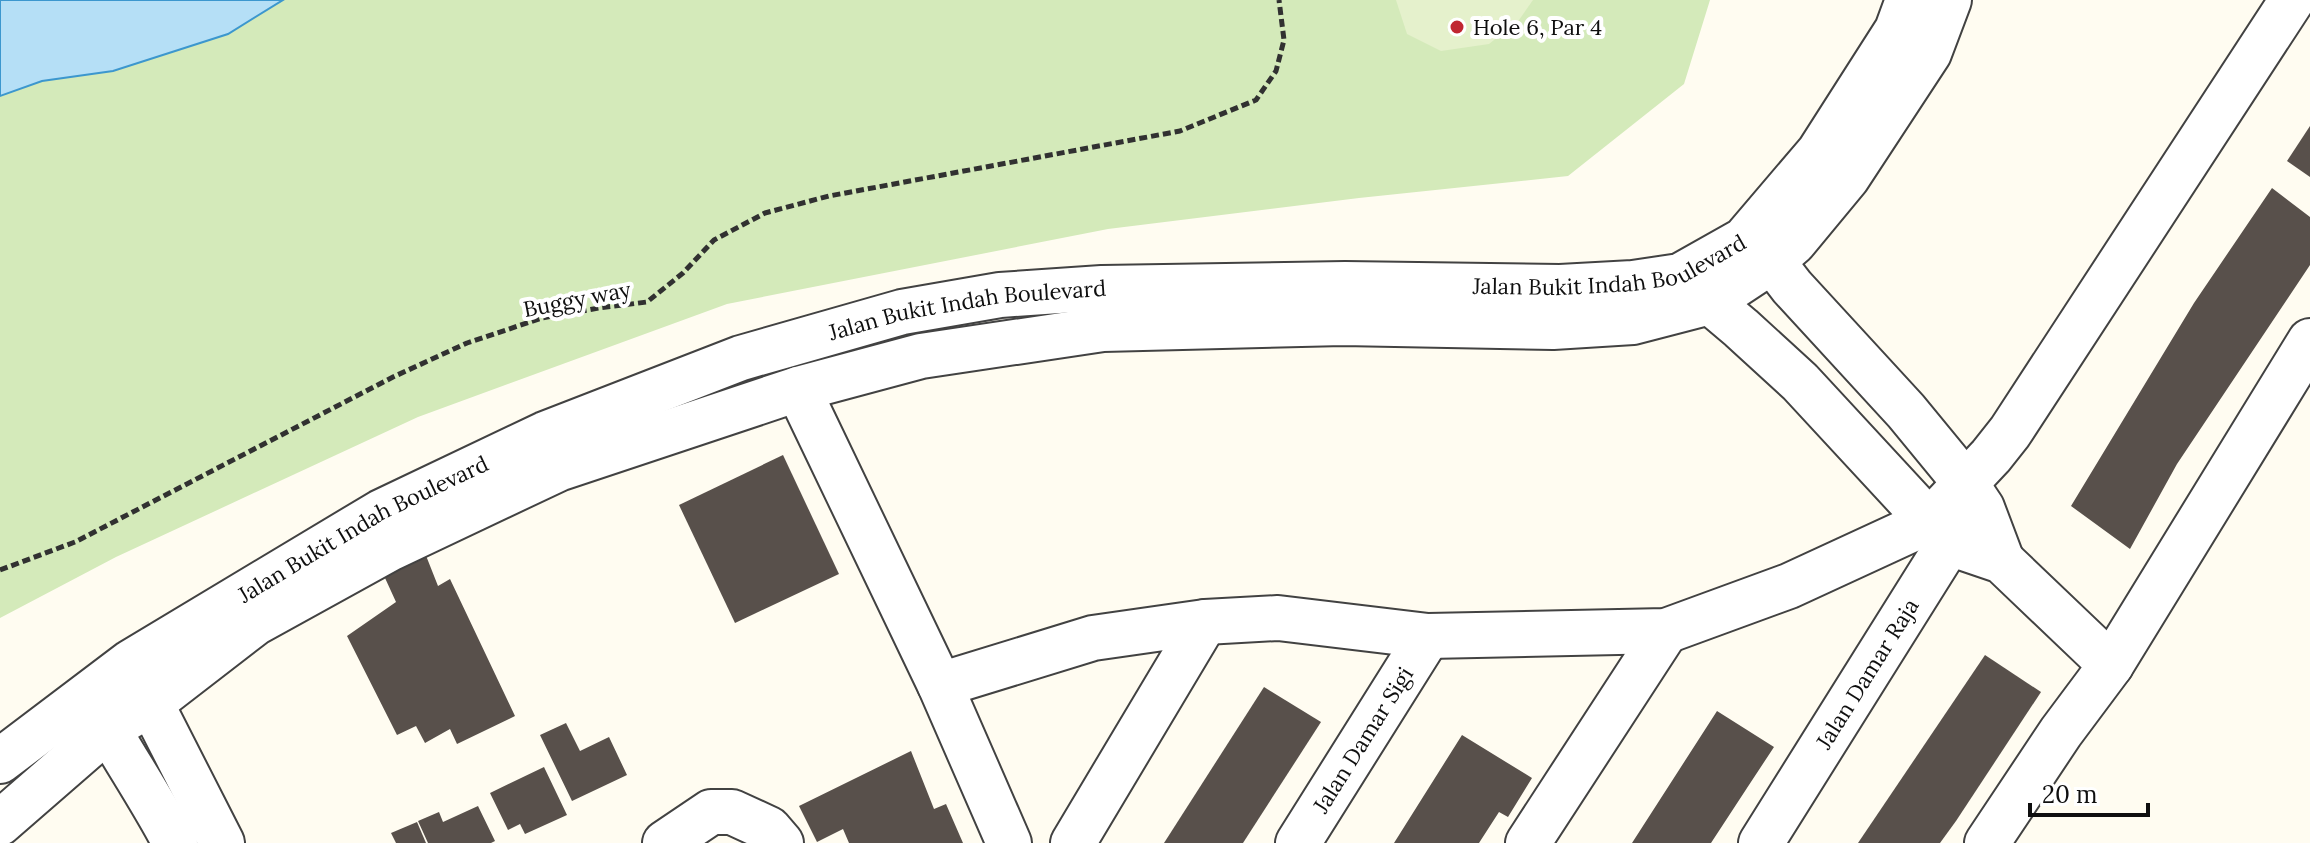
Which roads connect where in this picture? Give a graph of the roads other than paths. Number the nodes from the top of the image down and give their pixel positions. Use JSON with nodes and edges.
{"nodes":[{"id":1,"x":1908,"y":0,"type":"edge"},
{"id":2,"x":1949,"y":0,"type":"edge"},
{"id":3,"x":2292,"y":0,"type":"edge"},
{"id":4,"x":1758,"y":251,"type":"junction"},
{"id":5,"x":1695,"y":289,"type":"junction"},
{"id":6,"x":2310,"y":341,"type":"edge"},
{"id":7,"x":798,"y":389,"type":"junction"},
{"id":8,"x":1974,"y":496,"type":"junction"},
{"id":9,"x":1940,"y":532,"type":"junction"},
{"id":10,"x":2002,"y":561,"type":"junction"},
{"id":11,"x":1205,"y":622,"type":"junction"},
{"id":12,"x":1666,"y":631,"type":"junction"},
{"id":13,"x":1428,"y":636,"type":"junction"},
{"id":14,"x":131,"y":662,"type":"junction"},
{"id":15,"x":2111,"y":665,"type":"junction"},
{"id":16,"x":940,"y":685,"type":"junction"},
{"id":17,"x":150,"y":704,"type":"junction"},
{"id":18,"x":98,"y":711,"type":"junction"},
{"id":19,"x":0,"y":761,"type":"edge"},
{"id":20,"x":0,"y":823,"type":"edge"},
{"id":21,"x":175,"y":843,"type":"edge"},
{"id":22,"x":222,"y":843,"type":"edge"},
{"id":23,"x":665,"y":843,"type":"edge"},
{"id":24,"x":781,"y":843,"type":"edge"},
{"id":25,"x":1009,"y":843,"type":"edge"},
{"id":26,"x":1073,"y":843,"type":"edge"},
{"id":27,"x":1298,"y":843,"type":"edge"},
{"id":28,"x":1528,"y":843,"type":"edge"},
{"id":29,"x":1761,"y":843,"type":"edge"},
{"id":30,"x":1987,"y":843,"type":"edge"}],
"edges":[{"from":1,"to":4,"type":"street","name":"Jalan Bukit Indah Boulevard"},
{"from":2,"to":4,"type":"street"},
{"from":3,"to":8,"type":"street"},
{"from":4,"to":5,"type":"street"},
{"from":4,"to":8,"type":"street"},
{"from":5,"to":7,"type":"street"},
{"from":5,"to":9,"type":"street"},
{"from":5,"to":14,"type":"street","name":"Jalan Bukit Indah Boulevard"},
{"from":6,"to":15,"type":"street"},
{"from":7,"to":16,"type":"street"},
{"from":7,"to":17,"type":"street"},
{"from":8,"to":9,"type":"street"},
{"from":8,"to":10,"type":"street"},
{"from":9,"to":10,"type":"street"},
{"from":9,"to":12,"type":"street"},
{"from":9,"to":29,"type":"street","name":"Jalan Damar Raja"},
{"from":10,"to":15,"type":"street"},
{"from":11,"to":13,"type":"street"},
{"from":11,"to":16,"type":"street"},
{"from":11,"to":26,"type":"street"},
{"from":12,"to":13,"type":"street"},
{"from":12,"to":28,"type":"street"},
{"from":13,"to":27,"type":"street","name":"Jalan Damar Sigi"},
{"from":14,"to":17,"type":"street"},
{"from":14,"to":18,"type":"street","name":"Jalan Bukit Indah Boulevard"},
{"from":15,"to":30,"type":"street"},
{"from":16,"to":25,"type":"street"},
{"from":17,"to":18,"type":"street"},
{"from":17,"to":22,"type":"street"},
{"from":18,"to":19,"type":"street","name":"Jalan Bukit Indah Boulevard"},
{"from":18,"to":20,"type":"street"},
{"from":18,"to":21,"type":"street"},
{"from":23,"to":24,"type":"street"}]}
